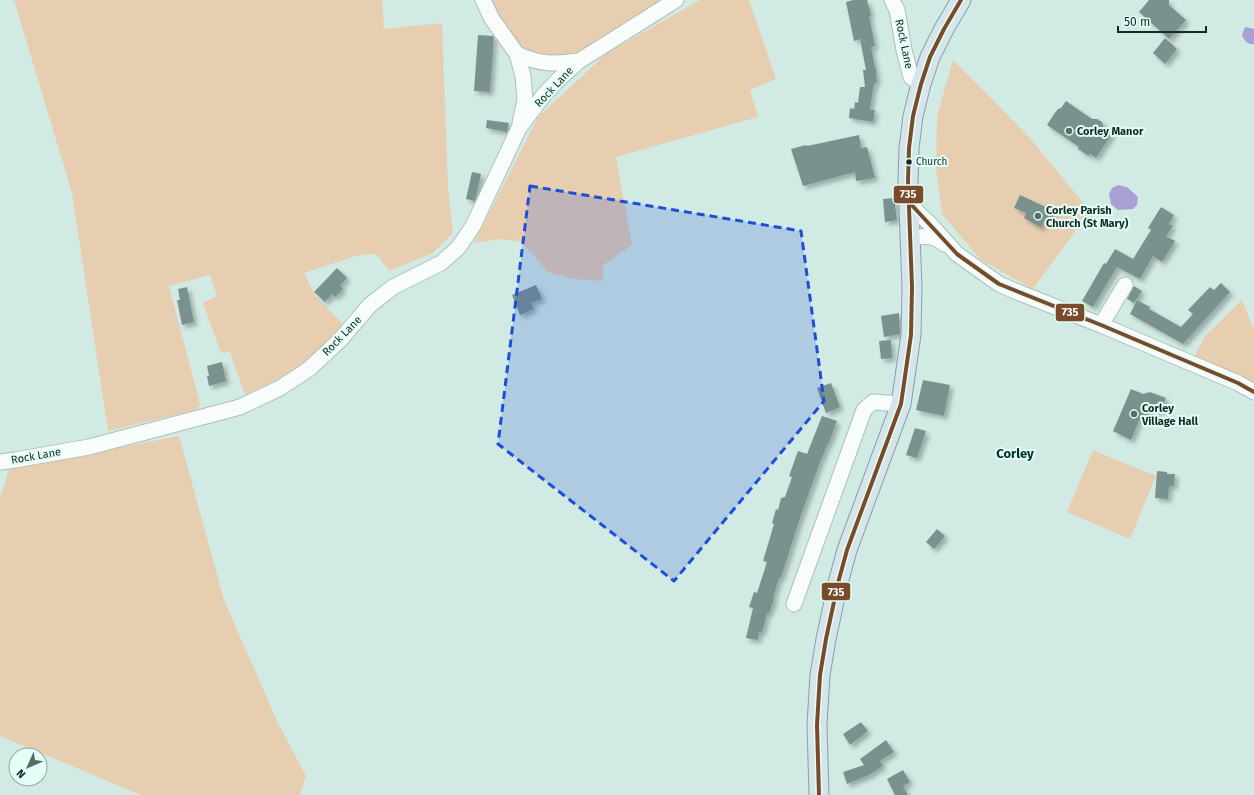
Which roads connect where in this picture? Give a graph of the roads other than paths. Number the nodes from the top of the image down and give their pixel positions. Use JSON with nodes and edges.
{"nodes":[{"id":1,"x":483,"y":0,"type":"edge"},
{"id":2,"x":676,"y":0,"type":"edge"},
{"id":3,"x":892,"y":0,"type":"edge"},
{"id":4,"x":962,"y":0,"type":"edge"},
{"id":5,"x":517,"y":54,"type":"junction"},
{"id":6,"x":579,"y":61,"type":"junction"},
{"id":7,"x":921,"y":84,"type":"junction"},
{"id":8,"x":519,"y":128,"type":"junction"},
{"id":9,"x":908,"y":201,"type":"junction"},
{"id":10,"x":910,"y":238,"type":"junction"},
{"id":11,"x":957,"y":254,"type":"junction"},
{"id":12,"x":1126,"y":285,"type":"dead end"},
{"id":13,"x":1101,"y":325,"type":"junction"},
{"id":14,"x":1254,"y":392,"type":"edge"},
{"id":15,"x":901,"y":404,"type":"junction"},
{"id":16,"x":0,"y":462,"type":"edge"},
{"id":17,"x":794,"y":604,"type":"dead end"},
{"id":18,"x":819,"y":795,"type":"edge"}],
"edges":[{"from":1,"to":5,"type":"street"},
{"from":2,"to":6,"type":"street","name":"Rock Lane"},
{"from":3,"to":7,"type":"street","name":"Rock Lane"},
{"from":4,"to":7,"type":"main road"},
{"from":5,"to":6,"type":"street","name":"Rock Lane"},
{"from":5,"to":8,"type":"street"},
{"from":6,"to":8,"type":"street","name":"Rock Lane"},
{"from":7,"to":9,"type":"main road"},
{"from":8,"to":16,"type":"street","name":"Rock Lane"},
{"from":9,"to":10,"type":"main road"},
{"from":9,"to":11,"type":"street"},
{"from":10,"to":11,"type":"street"},
{"from":10,"to":15,"type":"main road"},
{"from":11,"to":13,"type":"street"},
{"from":12,"to":13,"type":"street"},
{"from":13,"to":14,"type":"street"},
{"from":15,"to":17,"type":"street"},
{"from":15,"to":18,"type":"main road"}]}
